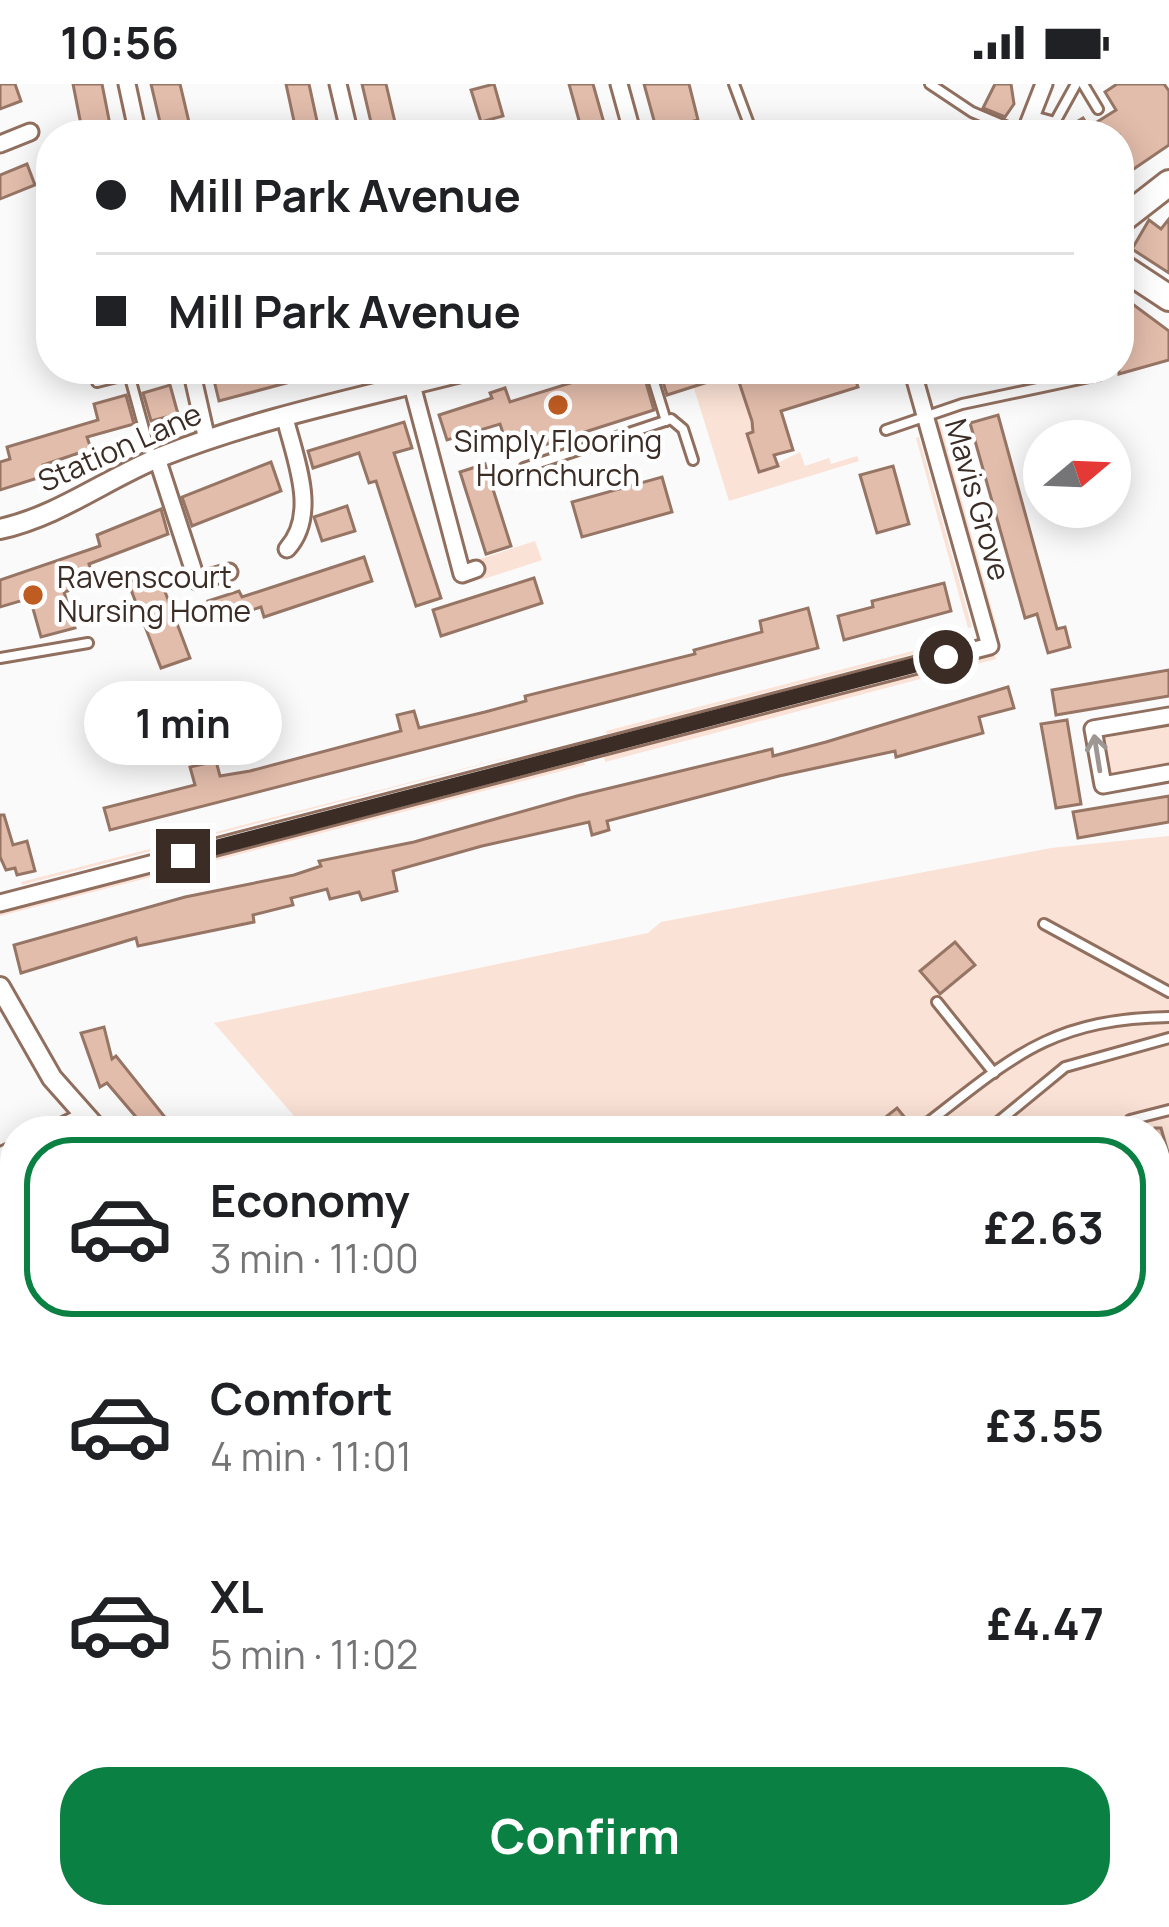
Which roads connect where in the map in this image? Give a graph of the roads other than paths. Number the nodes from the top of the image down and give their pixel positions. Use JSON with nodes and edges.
{"nodes":[{"id":1,"x":127,"y":84,"type":"edge"},
{"id":2,"x":338,"y":84,"type":"edge"},
{"id":3,"x":619,"y":84,"type":"edge"},
{"id":4,"x":734,"y":84,"type":"edge"},
{"id":5,"x":930,"y":84,"type":"edge"},
{"id":6,"x":1044,"y":84,"type":"edge"},
{"id":7,"x":1079,"y":84,"type":"edge"},
{"id":8,"x":1098,"y":109,"type":"dead end"},
{"id":9,"x":1032,"y":116,"type":"junction"},
{"id":10,"x":135,"y":120,"type":"edge"},
{"id":11,"x":346,"y":120,"type":"edge"},
{"id":12,"x":629,"y":120,"type":"edge"},
{"id":13,"x":747,"y":120,"type":"edge"},
{"id":14,"x":990,"y":120,"type":"edge"},
{"id":15,"x":1031,"y":120,"type":"edge"},
{"id":16,"x":1047,"y":120,"type":"edge"},
{"id":17,"x":1056,"y":120,"type":"edge"},
{"id":18,"x":30,"y":132,"type":"dead end"},
{"id":19,"x":0,"y":144,"type":"edge"},
{"id":20,"x":1169,"y":183,"type":"edge"},
{"id":21,"x":1134,"y":209,"type":"edge"},
{"id":22,"x":1134,"y":275,"type":"edge"},
{"id":23,"x":1169,"y":298,"type":"edge"},
{"id":24,"x":132,"y":384,"type":"edge"},
{"id":25,"x":194,"y":384,"type":"edge"},
{"id":26,"x":395,"y":384,"type":"edge"},
{"id":27,"x":409,"y":384,"type":"edge"},
{"id":28,"x":655,"y":384,"type":"edge"},
{"id":29,"x":916,"y":384,"type":"edge"},
{"id":30,"x":1061,"y":384,"type":"edge"},
{"id":31,"x":925,"y":416,"type":"junction"},
{"id":32,"x":285,"y":418,"type":"junction"},
{"id":33,"x":666,"y":421,"type":"junction"},
{"id":34,"x":886,"y":430,"type":"dead end"},
{"id":35,"x":207,"y":440,"type":"junction"},
{"id":36,"x":154,"y":459,"type":"junction"},
{"id":37,"x":693,"y":460,"type":"dead end"},
{"id":38,"x":524,"y":468,"type":"dead end"},
{"id":39,"x":0,"y":529,"type":"edge"},
{"id":40,"x":286,"y":549,"type":"dead end"},
{"id":41,"x":476,"y":569,"type":"dead end"},
{"id":42,"x":230,"y":572,"type":"dead end"},
{"id":43,"x":88,"y":643,"type":"dead end"},
{"id":44,"x":0,"y":658,"type":"edge"},
{"id":45,"x":1169,"y":716,"type":"edge"},
{"id":46,"x":1169,"y":772,"type":"edge"},
{"id":47,"x":0,"y":903,"type":"edge"},
{"id":48,"x":1044,"y":924,"type":"dead end"},
{"id":49,"x":0,"y":987,"type":"edge"},
{"id":50,"x":1169,"y":992,"type":"edge"},
{"id":51,"x":937,"y":1002,"type":"dead end"},
{"id":52,"x":1169,"y":1016,"type":"edge"},
{"id":53,"x":1169,"y":1038,"type":"edge"},
{"id":54,"x":994,"y":1073,"type":"junction"},
{"id":55,"x":85,"y":1115,"type":"edge"},
{"id":56,"x":936,"y":1116,"type":"edge"},
{"id":57,"x":1005,"y":1116,"type":"edge"}],
"edges":[{"from":1,"to":10,"type":"street"},
{"from":2,"to":11,"type":"street"},
{"from":3,"to":12,"type":"street"},
{"from":4,"to":13,"type":"lane"},
{"from":5,"to":14,"type":"lane"},
{"from":6,"to":9,"type":"street"},
{"from":7,"to":8,"type":"lane"},
{"from":7,"to":17,"type":"lane"},
{"from":9,"to":15,"type":"street"},
{"from":9,"to":16,"type":"lane"},
{"from":18,"to":19,"type":"street"},
{"from":20,"to":21,"type":"main road"},
{"from":22,"to":23,"type":"main road"},
{"from":24,"to":36,"type":"lane"},
{"from":25,"to":35,"type":"street"},
{"from":26,"to":32,"type":"street","name":"Station Lane"},
{"from":27,"to":41,"type":"street"},
{"from":28,"to":33,"type":"lane"},
{"from":29,"to":31,"type":"street","name":"Mavis Grove"},
{"from":30,"to":31,"type":"lane"},
{"from":31,"to":34,"type":"lane"},
{"from":31,"to":47,"type":"street","name":"Mavis Grove"},
{"from":32,"to":35,"type":"street","name":"Station Lane"},
{"from":32,"to":40,"type":"street"},
{"from":33,"to":37,"type":"lane"},
{"from":33,"to":38,"type":"lane"},
{"from":35,"to":36,"type":"street","name":"Station Lane"},
{"from":36,"to":39,"type":"street","name":"Station Lane"},
{"from":36,"to":42,"type":"street"},
{"from":43,"to":44,"type":"lane"},
{"from":46,"to":45,"type":"street","one_way":true},
{"from":48,"to":50,"type":"lane"},
{"from":49,"to":55,"type":"street"},
{"from":51,"to":54,"type":"lane"},
{"from":52,"to":54,"type":"lane"},
{"from":53,"to":57,"type":"lane"},
{"from":54,"to":56,"type":"lane"}]}
